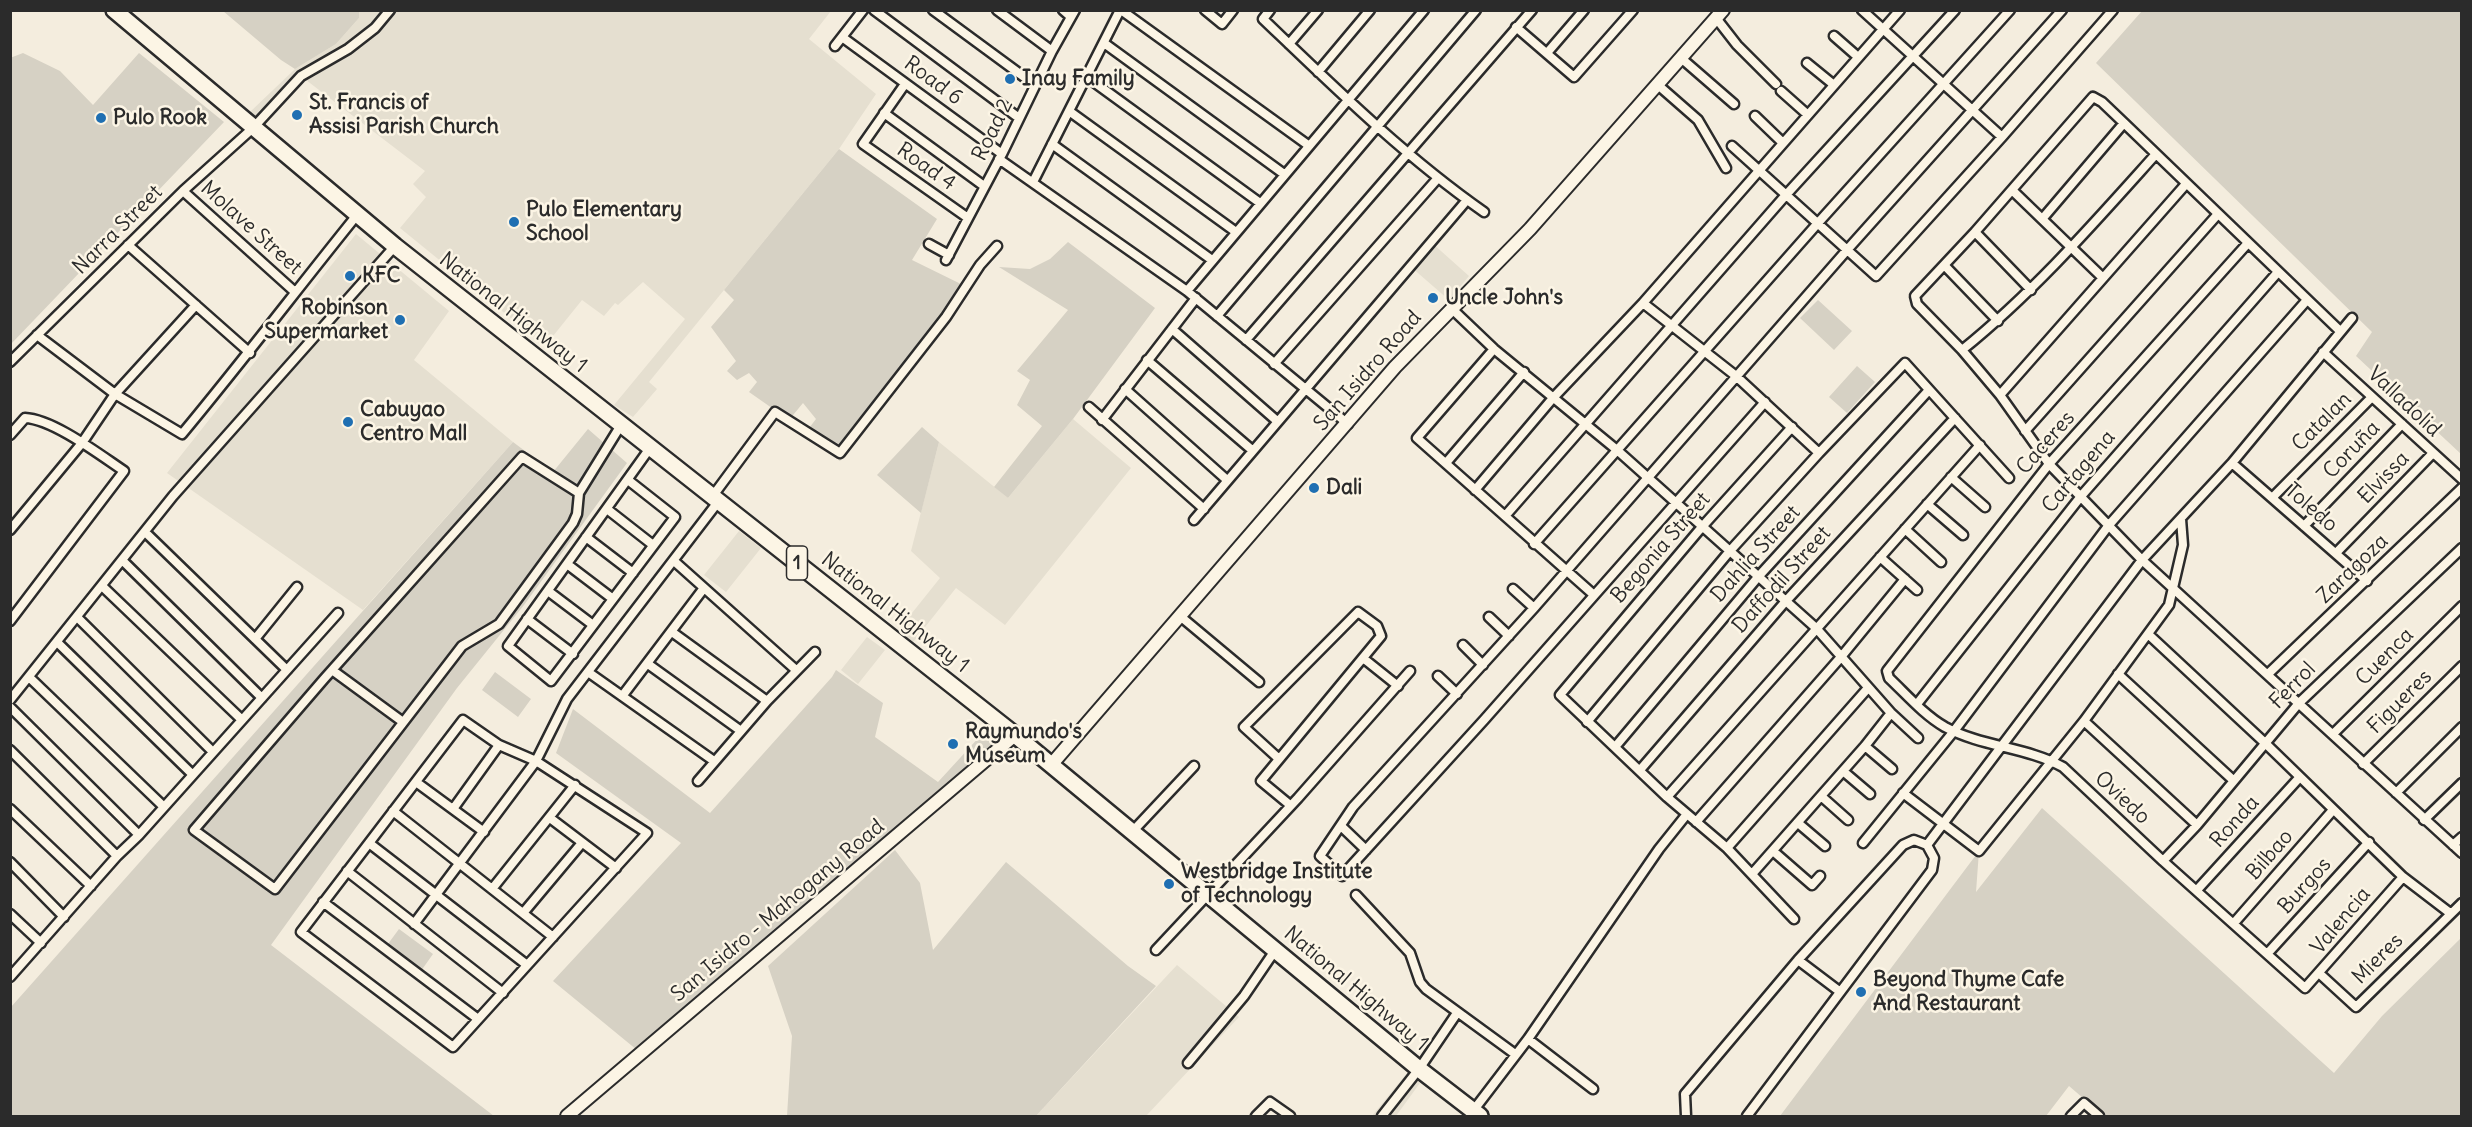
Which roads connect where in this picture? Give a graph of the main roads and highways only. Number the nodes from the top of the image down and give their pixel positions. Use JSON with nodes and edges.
{"nodes":[{"id":1,"x":114,"y":10,"type":"edge"},
{"id":2,"x":1477,"y":1114,"type":"edge"}],
"edges":[{"from":1,"to":2,"type":"highway","name":"National Highway 1","number":"1"}]}
